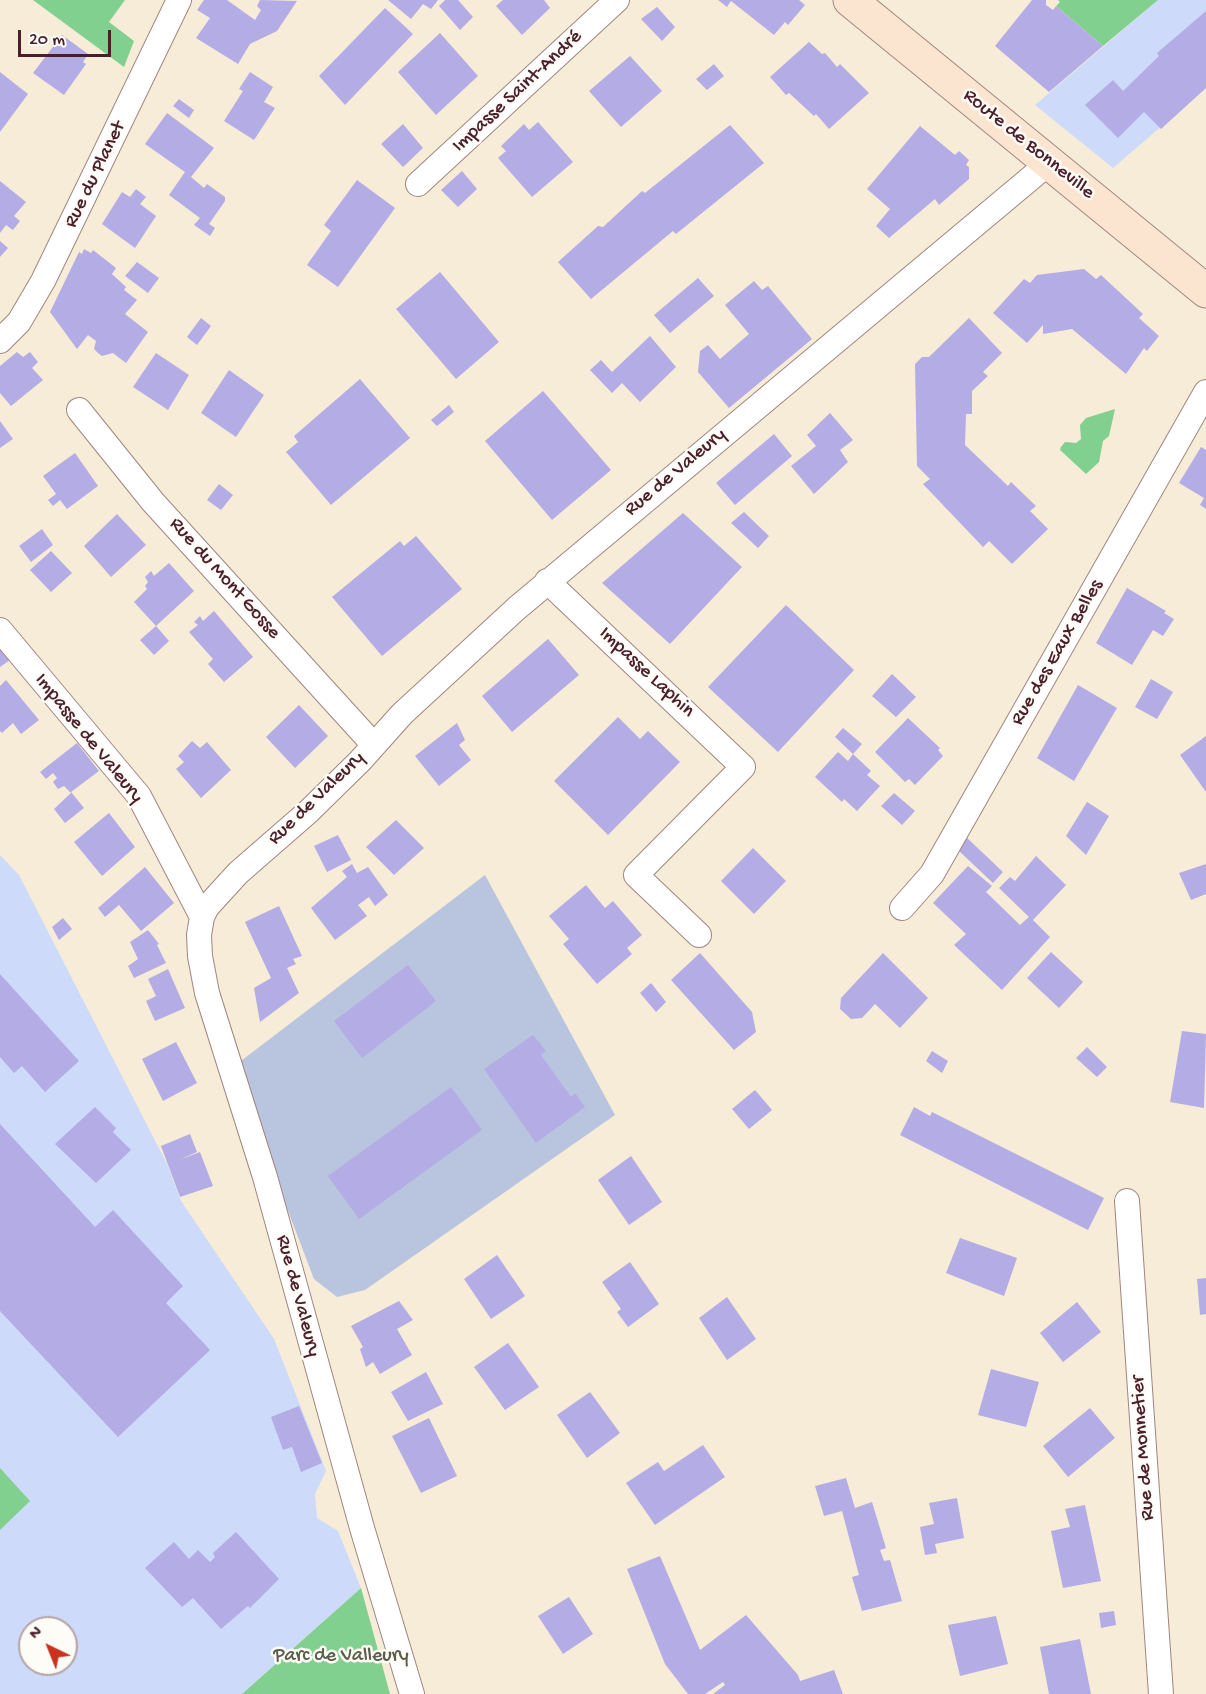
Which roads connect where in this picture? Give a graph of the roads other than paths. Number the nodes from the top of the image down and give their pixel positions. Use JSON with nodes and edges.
{"nodes":[{"id":1,"x":179,"y":0,"type":"edge"},
{"id":2,"x":617,"y":0,"type":"edge"},
{"id":3,"x":850,"y":0,"type":"edge"},
{"id":4,"x":1050,"y":162,"type":"junction"},
{"id":5,"x":418,"y":184,"type":"dead end"},
{"id":6,"x":1206,"y":291,"type":"edge"},
{"id":7,"x":0,"y":341,"type":"edge"},
{"id":8,"x":1206,"y":392,"type":"edge"},
{"id":9,"x":79,"y":410,"type":"dead end"},
{"id":10,"x":547,"y":581,"type":"junction"},
{"id":11,"x":0,"y":630,"type":"edge"},
{"id":12,"x":373,"y":744,"type":"junction"},
{"id":13,"x":902,"y":908,"type":"dead end"},
{"id":14,"x":202,"y":917,"type":"junction"},
{"id":15,"x":699,"y":935,"type":"dead end"},
{"id":16,"x":1127,"y":1201,"type":"dead end"},
{"id":17,"x":412,"y":1694,"type":"edge"},
{"id":18,"x":1161,"y":1694,"type":"edge"}],
"edges":[{"from":1,"to":7,"type":"street","name":"Rue du Planet"},
{"from":2,"to":5,"type":"street","name":"Impasse Saint-André"},
{"from":3,"to":4,"type":"main road","name":"Route de Bonneville"},
{"from":4,"to":6,"type":"main road","name":"Route de Bonneville"},
{"from":4,"to":10,"type":"street","name":"Rue de Valeury"},
{"from":8,"to":13,"type":"street","name":"Rue des Eaux Belles"},
{"from":9,"to":12,"type":"street","name":"Rue du Mont Gosse"},
{"from":10,"to":12,"type":"street","name":"Rue de Valeury"},
{"from":10,"to":15,"type":"street","name":"Impasse Laphin"},
{"from":11,"to":14,"type":"street","name":"Impasse de Valeury"},
{"from":12,"to":14,"type":"street","name":"Rue de Valeury"},
{"from":14,"to":17,"type":"street","name":"Rue de Valeury"},
{"from":16,"to":18,"type":"street","name":"Rue de Monnetier"}]}
